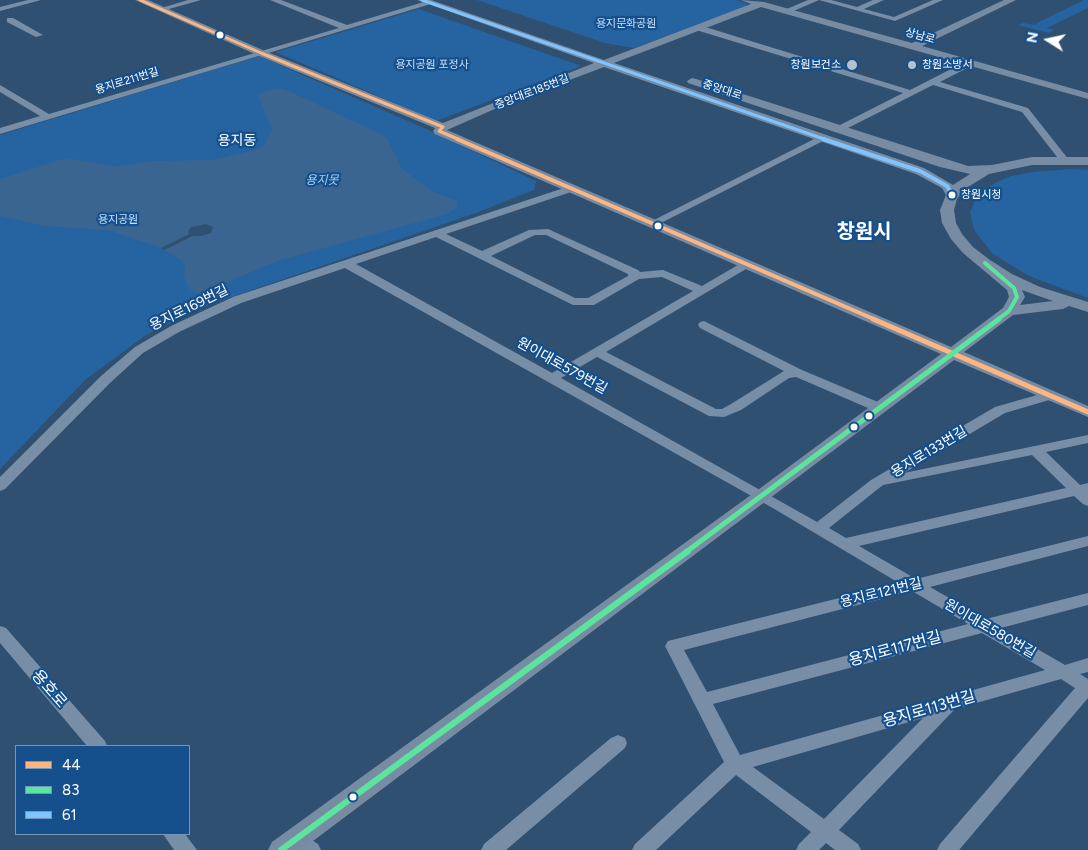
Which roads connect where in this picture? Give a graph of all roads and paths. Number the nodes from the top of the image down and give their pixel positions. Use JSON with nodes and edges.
{"nodes":[{"id":1,"x":37,"y":0,"type":"edge"},
{"id":2,"x":140,"y":0,"type":"edge"},
{"id":3,"x":197,"y":0,"type":"edge"},
{"id":4,"x":274,"y":0,"type":"edge"},
{"id":5,"x":454,"y":0,"type":"edge"},
{"id":6,"x":746,"y":0,"type":"edge"},
{"id":7,"x":816,"y":0,"type":"edge"},
{"id":8,"x":822,"y":0,"type":"edge"},
{"id":9,"x":880,"y":0,"type":"edge"},
{"id":10,"x":939,"y":0,"type":"edge"},
{"id":11,"x":1011,"y":0,"type":"edge"},
{"id":12,"x":426,"y":1,"type":"edge"},
{"id":13,"x":761,"y":4,"type":"junction"},
{"id":14,"x":0,"y":9,"type":"edge"},
{"id":15,"x":857,"y":9,"type":"junction"},
{"id":16,"x":162,"y":10,"type":"junction"},
{"id":17,"x":786,"y":11,"type":"junction"},
{"id":18,"x":10,"y":20,"type":"dead end"},
{"id":19,"x":344,"y":28,"type":"junction"},
{"id":20,"x":699,"y":28,"type":"junction"},
{"id":21,"x":39,"y":35,"type":"dead end"},
{"id":22,"x":912,"y":47,"type":"junction"},
{"id":23,"x":261,"y":53,"type":"junction"},
{"id":24,"x":621,"y":58,"type":"junction"},
{"id":25,"x":607,"y":63,"type":"junction"},
{"id":26,"x":970,"y":63,"type":"junction"},
{"id":27,"x":657,"y":69,"type":"dead end"},
{"id":28,"x":682,"y":78,"type":"dead end"},
{"id":29,"x":932,"y":82,"type":"junction"},
{"id":30,"x":0,"y":88,"type":"edge"},
{"id":31,"x":912,"y":92,"type":"junction"},
{"id":32,"x":1088,"y":96,"type":"edge"},
{"id":33,"x":48,"y":116,"type":"junction"},
{"id":34,"x":443,"y":127,"type":"junction"},
{"id":35,"x":839,"y":129,"type":"junction"},
{"id":36,"x":0,"y":131,"type":"edge"},
{"id":37,"x":822,"y":138,"type":"junction"},
{"id":38,"x":903,"y":151,"type":"junction"},
{"id":39,"x":883,"y":158,"type":"junction"},
{"id":40,"x":1064,"y":160,"type":"junction"},
{"id":41,"x":1088,"y":160,"type":"edge"},
{"id":42,"x":992,"y":169,"type":"junction"},
{"id":43,"x":573,"y":188,"type":"junction"},
{"id":44,"x":952,"y":195,"type":"junction"},
{"id":45,"x":652,"y":223,"type":"junction"},
{"id":46,"x":438,"y":234,"type":"junction"},
{"id":47,"x":481,"y":256,"type":"junction"},
{"id":48,"x":985,"y":263,"type":"junction"},
{"id":49,"x":347,"y":264,"type":"junction"},
{"id":50,"x":746,"y":264,"type":"junction"},
{"id":51,"x":634,"y":275,"type":"junction"},
{"id":52,"x":702,"y":290,"type":"junction"},
{"id":53,"x":1082,"y":306,"type":"edge"},
{"id":54,"x":1009,"y":311,"type":"junction"},
{"id":55,"x":704,"y":325,"type":"dead end"},
{"id":56,"x":596,"y":352,"type":"junction"},
{"id":57,"x":953,"y":354,"type":"junction"},
{"id":58,"x":798,"y":373,"type":"junction"},
{"id":59,"x":551,"y":379,"type":"junction"},
{"id":60,"x":1051,"y":395,"type":"junction"},
{"id":61,"x":880,"y":408,"type":"junction"},
{"id":62,"x":1088,"y":412,"type":"edge"},
{"id":63,"x":1088,"y":439,"type":"edge"},
{"id":64,"x":1035,"y":450,"type":"junction"},
{"id":65,"x":876,"y":483,"type":"junction"},
{"id":66,"x":0,"y":486,"type":"edge"},
{"id":67,"x":1082,"y":489,"type":"edge"},
{"id":68,"x":762,"y":496,"type":"junction"},
{"id":69,"x":1088,"y":501,"type":"edge"},
{"id":70,"x":818,"y":528,"type":"junction"},
{"id":71,"x":1088,"y":542,"type":"edge"},
{"id":72,"x":844,"y":544,"type":"junction"},
{"id":73,"x":914,"y":585,"type":"junction"},
{"id":74,"x":1088,"y":599,"type":"edge"},
{"id":75,"x":984,"y":626,"type":"junction"},
{"id":76,"x":0,"y":632,"type":"edge"},
{"id":77,"x":1088,"y":665,"type":"edge"},
{"id":78,"x":1062,"y":672,"type":"junction"},
{"id":79,"x":1088,"y":687,"type":"edge"},
{"id":80,"x":702,"y":700,"type":"junction"},
{"id":81,"x":949,"y":703,"type":"junction"},
{"id":82,"x":618,"y":743,"type":"dead end"},
{"id":83,"x":97,"y":745,"type":"edge"},
{"id":84,"x":735,"y":764,"type":"junction"},
{"id":85,"x":825,"y":830,"type":"junction"},
{"id":86,"x":174,"y":835,"type":"edge"},
{"id":87,"x":296,"y":846,"type":"edge"},
{"id":88,"x":187,"y":850,"type":"edge"},
{"id":89,"x":491,"y":850,"type":"edge"},
{"id":90,"x":642,"y":850,"type":"edge"},
{"id":91,"x":806,"y":850,"type":"edge"},
{"id":92,"x":851,"y":850,"type":"edge"},
{"id":93,"x":947,"y":850,"type":"edge"}],
"edges":[{"from":1,"to":14,"type":"street"},
{"from":2,"to":16,"type":"main road"},
{"from":3,"to":16,"type":"street"},
{"from":4,"to":19,"type":"street"},
{"from":5,"to":24,"type":"main road"},
{"from":6,"to":13,"type":"main road","name":"상남로"},
{"from":7,"to":17,"type":"street"},
{"from":8,"to":15,"type":"street"},
{"from":9,"to":15,"type":"street"},
{"from":10,"to":15,"type":"street"},
{"from":11,"to":22,"type":"main road"},
{"from":12,"to":19,"type":"street","name":"용지로211번길"},
{"from":12,"to":25,"type":"main road","name":"중앙대로"},
{"from":13,"to":17,"type":"main road","name":"상남로"},
{"from":13,"to":20,"type":"main road","name":"중앙대로185번길"},
{"from":16,"to":23,"type":"main road"},
{"from":17,"to":22,"type":"main road","name":"상남로"},
{"from":18,"to":21,"type":"street"},
{"from":19,"to":23,"type":"street","name":"용지로211번길"},
{"from":20,"to":24,"type":"main road","name":"중앙대로185번길"},
{"from":20,"to":31,"type":"street"},
{"from":22,"to":26,"type":"main road","name":"상남로"},
{"from":23,"to":33,"type":"street","name":"용지로211번길"},
{"from":23,"to":34,"type":"main road"},
{"from":24,"to":25,"type":"main road","name":"중앙대로185번길"},
{"from":24,"to":27,"type":"main road"},
{"from":25,"to":34,"type":"main road","name":"중앙대로185번길"},
{"from":25,"to":37,"type":"main road","name":"중앙대로"},
{"from":26,"to":29,"type":"street"},
{"from":26,"to":32,"type":"main road","name":"상남로"},
{"from":28,"to":35,"type":"main road","name":"중앙대로"},
{"from":29,"to":31,"type":"street"},
{"from":29,"to":40,"type":"street"},
{"from":30,"to":33,"type":"street"},
{"from":31,"to":35,"type":"street"},
{"from":33,"to":36,"type":"street","name":"용지로211번길"},
{"from":34,"to":43,"type":"main road"},
{"from":35,"to":38,"type":"main road","name":"중앙대로"},
{"from":37,"to":39,"type":"main road","name":"중앙대로"},
{"from":37,"to":45,"type":"street"},
{"from":38,"to":39,"type":"main road"},
{"from":38,"to":42,"type":"main road","name":"중앙대로"},
{"from":39,"to":44,"type":"main road","name":"중앙대로"},
{"from":40,"to":41,"type":"main road"},
{"from":40,"to":42,"type":"main road"},
{"from":42,"to":44,"type":"main road"},
{"from":43,"to":45,"type":"main road"},
{"from":43,"to":46,"type":"street","name":"용지로169번길"},
{"from":44,"to":48,"type":"main road"},
{"from":45,"to":50,"type":"main road"},
{"from":46,"to":47,"type":"street"},
{"from":46,"to":49,"type":"street","name":"용지로169번길"},
{"from":47,"to":51,"type":"street"},
{"from":47,"to":51,"type":"street"},
{"from":48,"to":53,"type":"main road"},
{"from":48,"to":54,"type":"main road"},
{"from":49,"to":59,"type":"street","name":"원이대로579번길"},
{"from":49,"to":66,"type":"street","name":"용지로169번길"},
{"from":50,"to":52,"type":"street"},
{"from":50,"to":57,"type":"main road"},
{"from":51,"to":52,"type":"street"},
{"from":52,"to":56,"type":"street"},
{"from":53,"to":54,"type":"main road"},
{"from":54,"to":57,"type":"main road"},
{"from":55,"to":58,"type":"street"},
{"from":56,"to":58,"type":"street"},
{"from":56,"to":59,"type":"street"},
{"from":57,"to":60,"type":"main road"},
{"from":57,"to":61,"type":"main road"},
{"from":58,"to":61,"type":"street"},
{"from":59,"to":68,"type":"street","name":"원이대로579번길"},
{"from":60,"to":62,"type":"main road"},
{"from":60,"to":65,"type":"street","name":"용지로133번길"},
{"from":61,"to":68,"type":"main road"},
{"from":63,"to":64,"type":"street"},
{"from":64,"to":65,"type":"street"},
{"from":64,"to":67,"type":"street"},
{"from":65,"to":70,"type":"street","name":"용지로133번길"},
{"from":67,"to":69,"type":"street"},
{"from":67,"to":72,"type":"street"},
{"from":68,"to":70,"type":"street","name":"원이대로580번길"},
{"from":68,"to":87,"type":"main road"},
{"from":70,"to":72,"type":"street","name":"원이대로580번길"},
{"from":71,"to":73,"type":"street","name":"용지로121번길"},
{"from":72,"to":73,"type":"street","name":"원이대로580번길"},
{"from":73,"to":75,"type":"street","name":"원이대로580번길"},
{"from":73,"to":80,"type":"street","name":"용지로121번길"},
{"from":74,"to":75,"type":"street","name":"용지로117번길"},
{"from":75,"to":78,"type":"street","name":"원이대로580번길"},
{"from":75,"to":80,"type":"street","name":"용지로117번길"},
{"from":76,"to":83,"type":"street","name":"용호로"},
{"from":77,"to":78,"type":"street","name":"용지로113번길"},
{"from":78,"to":79,"type":"street","name":"원이대로580번길"},
{"from":78,"to":81,"type":"street","name":"용지로113번길"},
{"from":79,"to":93,"type":"street"},
{"from":80,"to":84,"type":"street"},
{"from":81,"to":84,"type":"street","name":"용지로113번길"},
{"from":81,"to":85,"type":"street"},
{"from":82,"to":89,"type":"street"},
{"from":84,"to":85,"type":"street"},
{"from":84,"to":90,"type":"street"},
{"from":85,"to":91,"type":"street"},
{"from":85,"to":92,"type":"street"},
{"from":86,"to":88,"type":"street"}]}
